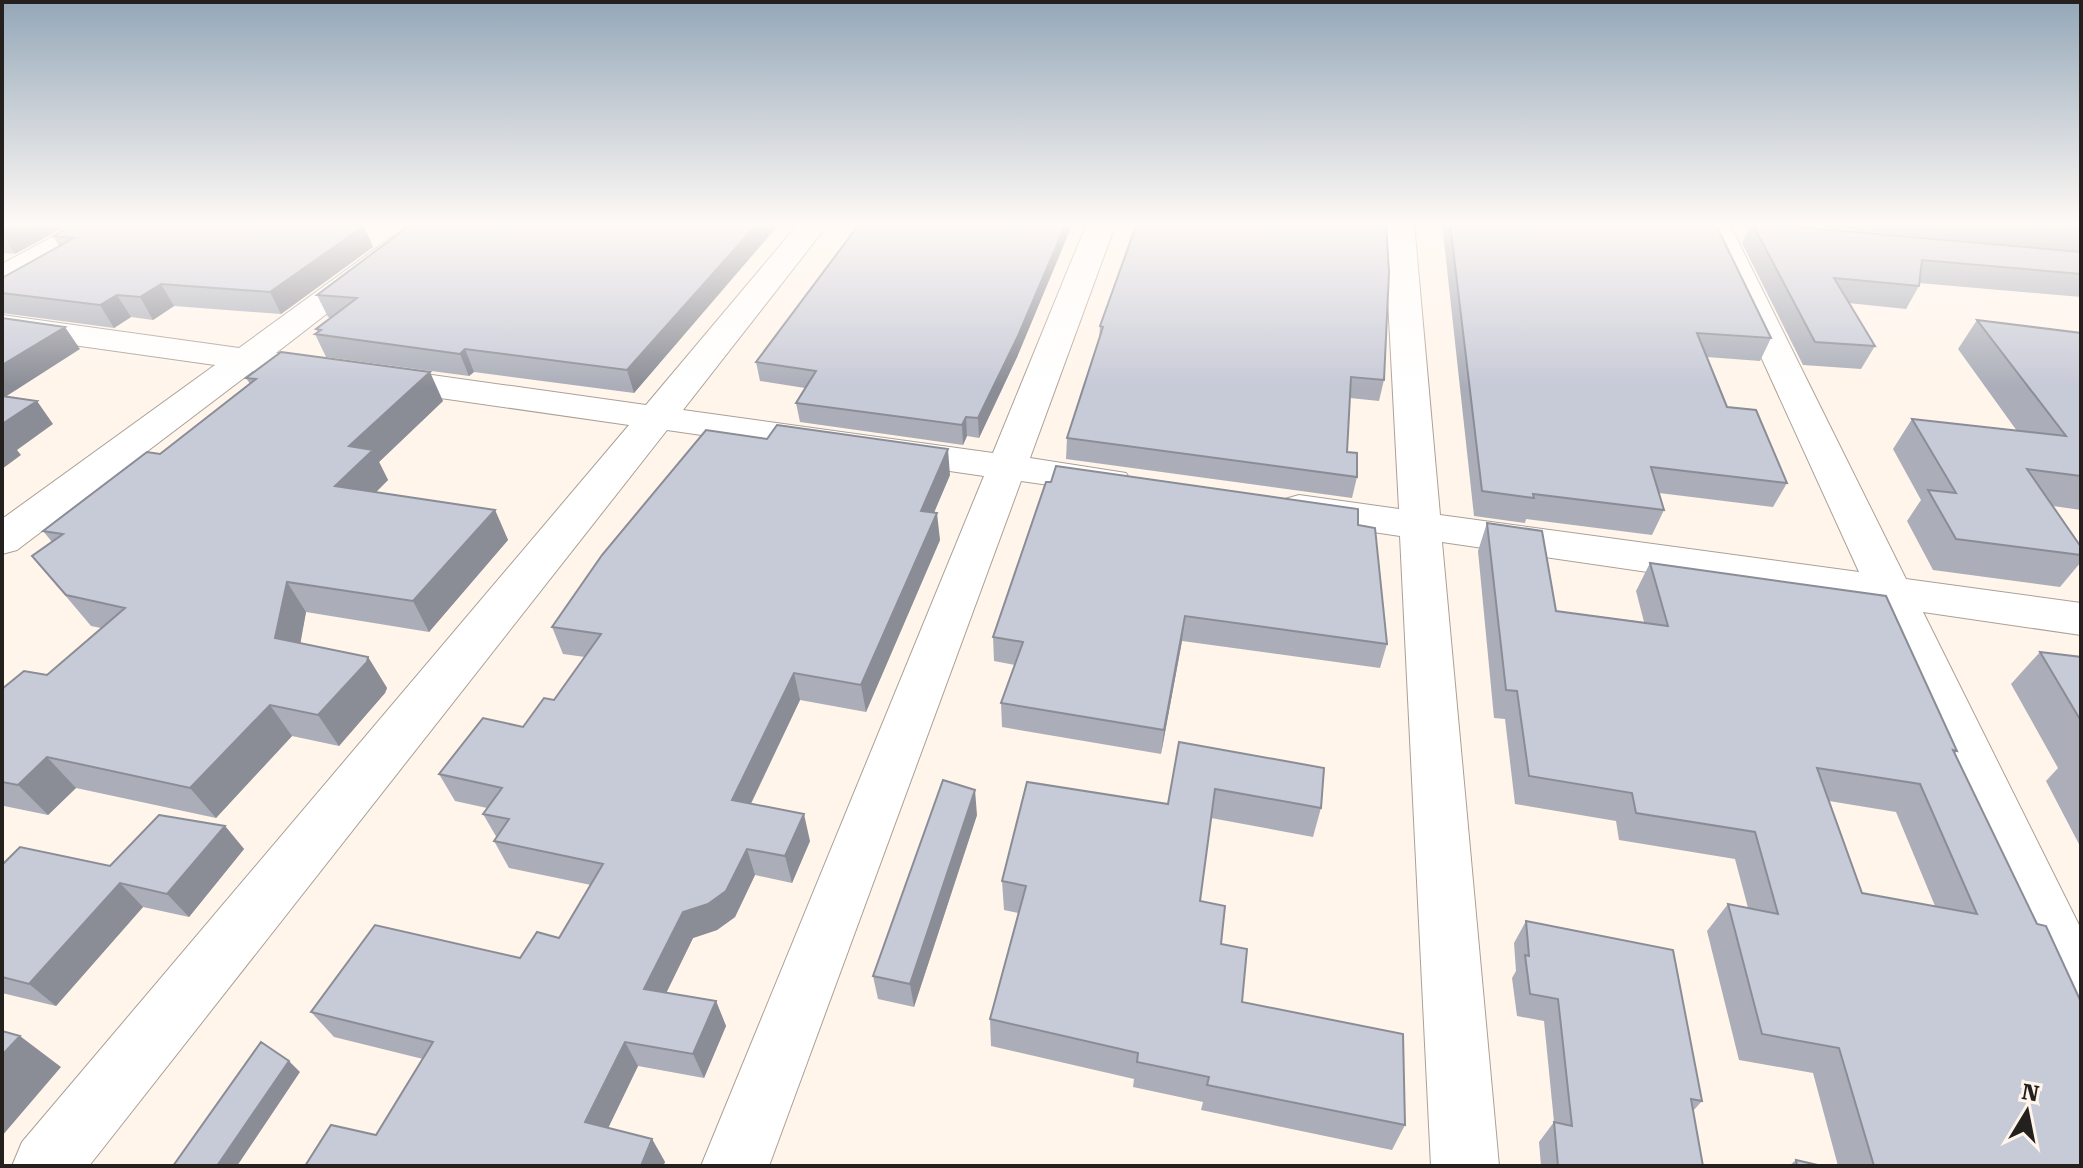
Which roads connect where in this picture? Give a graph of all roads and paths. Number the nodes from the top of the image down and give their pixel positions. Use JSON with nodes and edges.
{"nodes":[{"id":1,"x":357,"y":278,"type":"edge"},
{"id":2,"x":770,"y":278,"type":"edge"},
{"id":3,"x":1081,"y":278,"type":"edge"},
{"id":4,"x":1403,"y":278,"type":"edge"},
{"id":5,"x":1740,"y":278,"type":"edge"},
{"id":6,"x":2,"y":325,"type":"edge"},
{"id":7,"x":246,"y":360,"type":"junction"},
{"id":8,"x":655,"y":418,"type":"junction"},
{"id":9,"x":1007,"y":468,"type":"junction"},
{"id":10,"x":1145,"y":487,"type":"edge"},
{"id":11,"x":1267,"y":504,"type":"edge"},
{"id":12,"x":1420,"y":525,"type":"junction"},
{"id":13,"x":2,"y":540,"type":"edge"},
{"id":14,"x":1889,"y":592,"type":"junction"},
{"id":15,"x":2081,"y":619,"type":"edge"},
{"id":16,"x":2081,"y":992,"type":"edge"},
{"id":17,"x":46,"y":1166,"type":"edge"},
{"id":18,"x":735,"y":1166,"type":"edge"},
{"id":19,"x":1465,"y":1166,"type":"edge"}],
"edges":[{"from":1,"to":7,"type":"street"},
{"from":2,"to":8,"type":"street"},
{"from":3,"to":9,"type":"street"},
{"from":4,"to":12,"type":"street"},
{"from":5,"to":14,"type":"street"},
{"from":6,"to":7,"type":"street"},
{"from":7,"to":8,"type":"street"},
{"from":7,"to":13,"type":"street"},
{"from":8,"to":9,"type":"street"},
{"from":8,"to":17,"type":"street"},
{"from":9,"to":10,"type":"street"},
{"from":9,"to":18,"type":"street"},
{"from":11,"to":12,"type":"street"},
{"from":12,"to":14,"type":"street"},
{"from":12,"to":19,"type":"street"},
{"from":14,"to":15,"type":"street"},
{"from":14,"to":16,"type":"street"}]}
